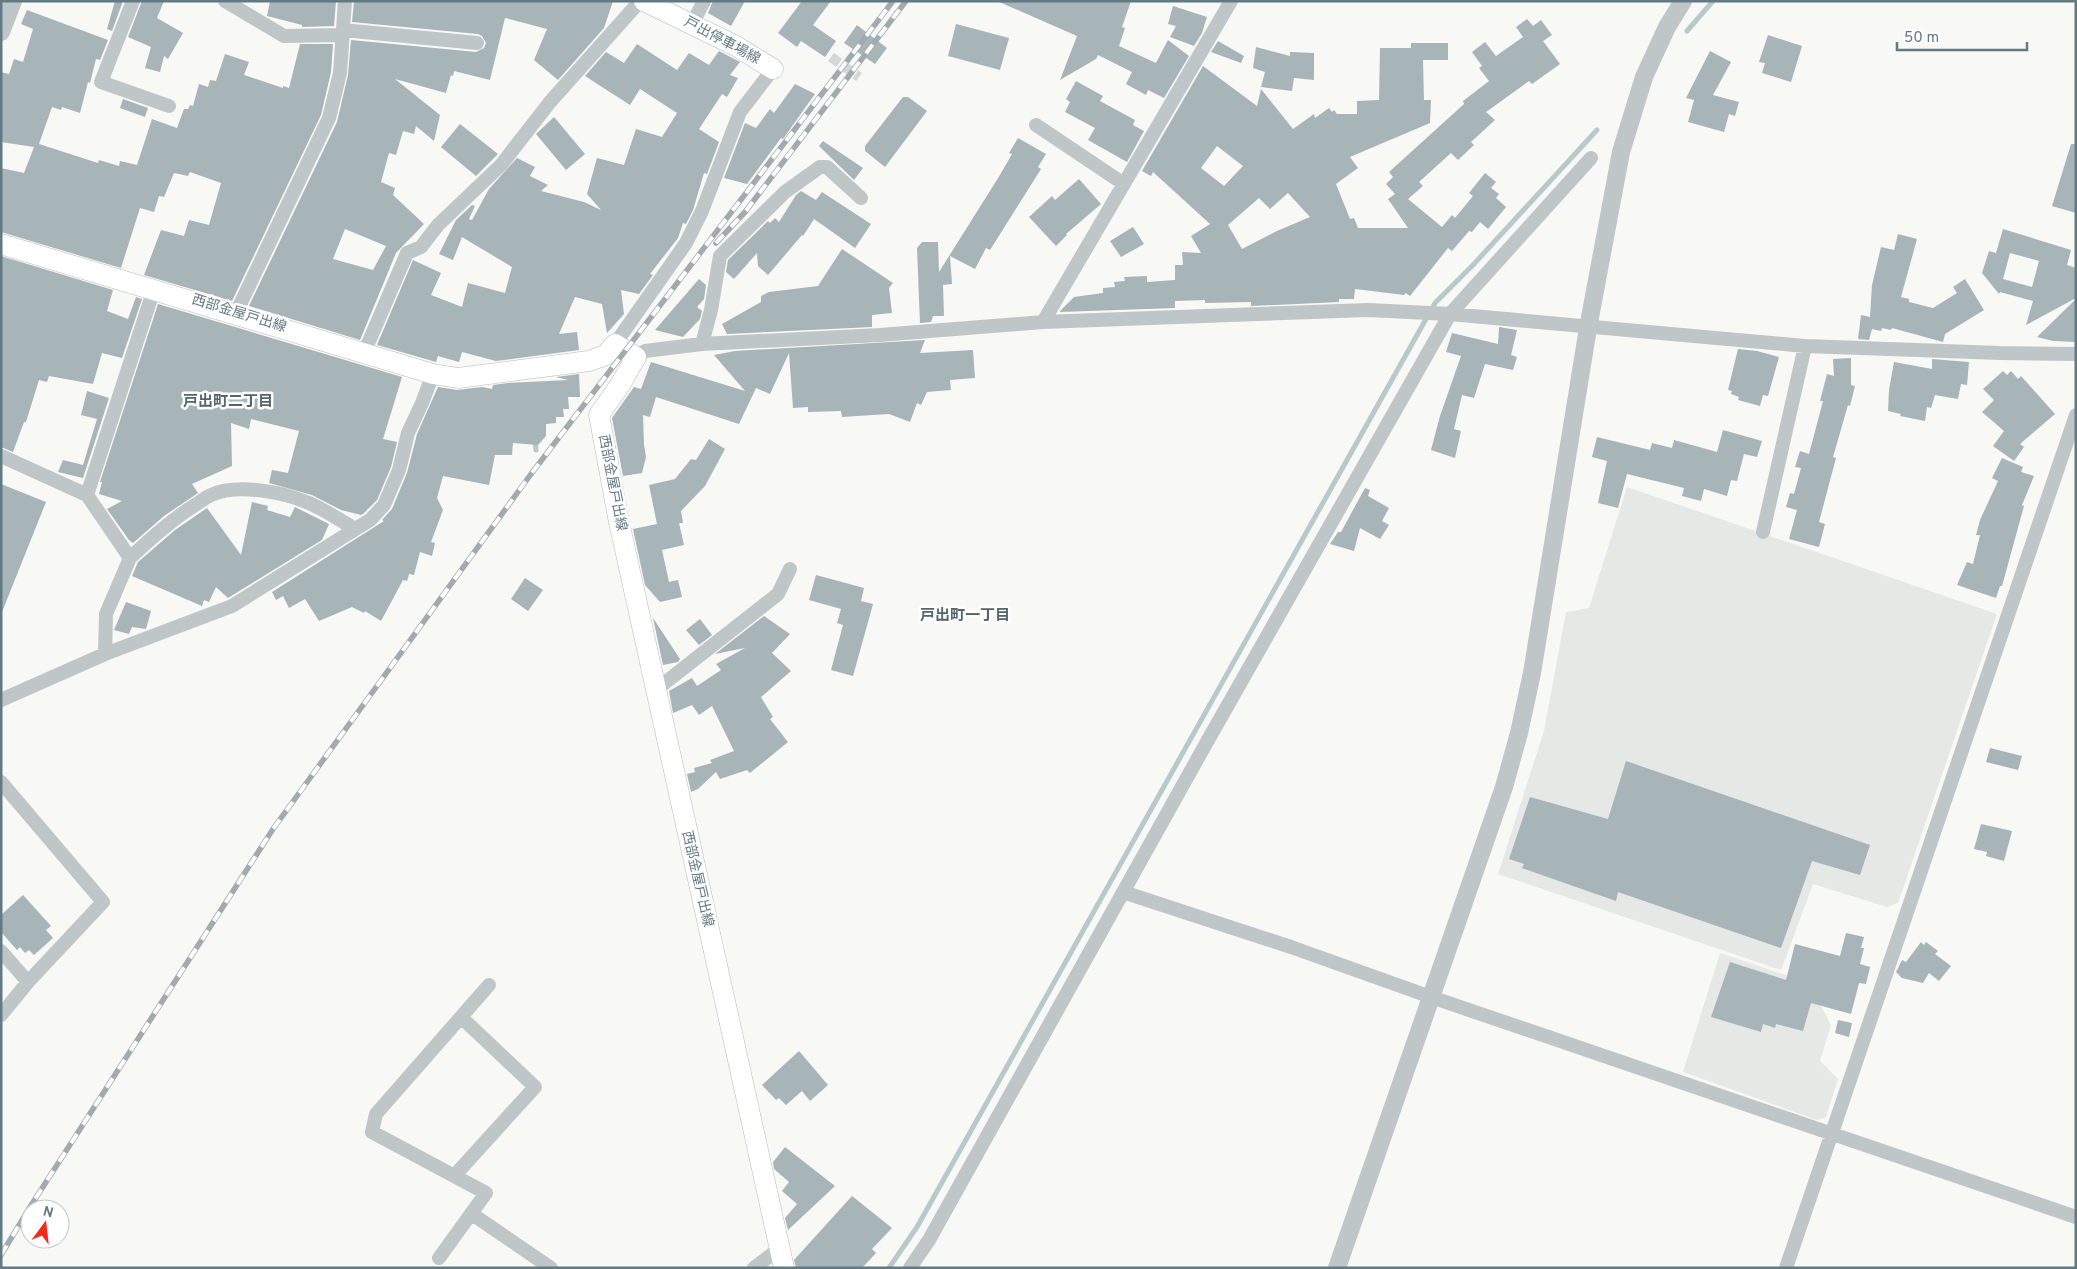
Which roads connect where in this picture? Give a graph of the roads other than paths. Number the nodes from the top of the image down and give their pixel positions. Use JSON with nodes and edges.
{"nodes":[{"id":1,"x":13,"y":1,"type":"edge"},
{"id":2,"x":133,"y":1,"type":"edge"},
{"id":3,"x":224,"y":1,"type":"edge"},
{"id":4,"x":345,"y":1,"type":"edge"},
{"id":5,"x":640,"y":1,"type":"edge"},
{"id":6,"x":644,"y":1,"type":"edge"},
{"id":7,"x":704,"y":1,"type":"edge"},
{"id":8,"x":1231,"y":1,"type":"edge"},
{"id":9,"x":1683,"y":1,"type":"edge"},
{"id":10,"x":692,"y":24,"type":"junction"},
{"id":11,"x":1,"y":32,"type":"edge"},
{"id":12,"x":343,"y":33,"type":"junction"},
{"id":13,"x":477,"y":43,"type":"dead end"},
{"id":14,"x":772,"y":69,"type":"joint"},
{"id":15,"x":169,"y":106,"type":"dead end"},
{"id":16,"x":1036,"y":125,"type":"dead end"},
{"id":17,"x":1591,"y":158,"type":"dead end"},
{"id":18,"x":1124,"y":184,"type":"junction"},
{"id":19,"x":861,"y":198,"type":"dead end"},
{"id":20,"x":1,"y":244,"type":"edge"},
{"id":21,"x":154,"y":289,"type":"junction"},
{"id":22,"x":236,"y":313,"type":"junction"},
{"id":23,"x":1443,"y":315,"type":"junction"},
{"id":24,"x":1043,"y":322,"type":"junction"},
{"id":25,"x":1588,"y":328,"type":"junction"},
{"id":26,"x":615,"y":344,"type":"junction"},
{"id":27,"x":702,"y":344,"type":"junction"},
{"id":28,"x":1805,"y":346,"type":"junction"},
{"id":29,"x":364,"y":353,"type":"junction"},
{"id":30,"x":2076,"y":354,"type":"edge"},
{"id":31,"x":636,"y":357,"type":"junction"},
{"id":32,"x":433,"y":374,"type":"junction"},
{"id":33,"x":2076,"y":415,"type":"edge"},
{"id":34,"x":1,"y":456,"type":"edge"},
{"id":35,"x":87,"y":495,"type":"junction"},
{"id":36,"x":355,"y":529,"type":"junction"},
{"id":37,"x":1763,"y":532,"type":"dead end"},
{"id":38,"x":130,"y":558,"type":"junction"},
{"id":39,"x":790,"y":569,"type":"dead end"},
{"id":40,"x":105,"y":654,"type":"junction"},
{"id":41,"x":657,"y":689,"type":"junction"},
{"id":42,"x":1,"y":700,"type":"edge"},
{"id":43,"x":1,"y":782,"type":"edge"},
{"id":44,"x":1123,"y":892,"type":"junction"},
{"id":45,"x":1,"y":951,"type":"edge"},
{"id":46,"x":28,"y":982,"type":"junction"},
{"id":47,"x":488,"y":985,"type":"dead end"},
{"id":48,"x":1431,"y":997,"type":"junction"},
{"id":49,"x":1,"y":1016,"type":"edge"},
{"id":50,"x":461,"y":1017,"type":"junction"},
{"id":51,"x":1831,"y":1133,"type":"junction"},
{"id":52,"x":455,"y":1175,"type":"junction"},
{"id":53,"x":472,"y":1214,"type":"junction"},
{"id":54,"x":2076,"y":1217,"type":"edge"},
{"id":55,"x":780,"y":1248,"type":"junction"},
{"id":56,"x":439,"y":1258,"type":"dead end"},
{"id":57,"x":551,"y":1268,"type":"edge"},
{"id":58,"x":754,"y":1268,"type":"edge"},
{"id":59,"x":784,"y":1268,"type":"edge"},
{"id":60,"x":910,"y":1268,"type":"edge"},
{"id":61,"x":1337,"y":1268,"type":"edge"},
{"id":62,"x":1786,"y":1268,"type":"edge"}],
"edges":[{"from":1,"to":11,"type":"street"},
{"from":2,"to":15,"type":"street"},
{"from":3,"to":12,"type":"street"},
{"from":4,"to":12,"type":"street"},
{"from":5,"to":29,"type":"street"},
{"from":6,"to":10,"type":"main road","name":"戸出停車場線"},
{"from":7,"to":10,"type":"street"},
{"from":8,"to":18,"type":"street"},
{"from":9,"to":25,"type":"street"},
{"from":10,"to":14,"type":"main road","name":"戸出停車場線"},
{"from":12,"to":13,"type":"street"},
{"from":12,"to":22,"type":"street"},
{"from":14,"to":26,"type":"street"},
{"from":16,"to":18,"type":"street"},
{"from":17,"to":23,"type":"street"},
{"from":18,"to":24,"type":"street"},
{"from":19,"to":27,"type":"street"},
{"from":20,"to":21,"type":"main road","name":"西部金屋戸出線"},
{"from":21,"to":22,"type":"main road","name":"西部金屋戸出線"},
{"from":21,"to":35,"type":"street"},
{"from":22,"to":29,"type":"main road","name":"西部金屋戸出線"},
{"from":23,"to":24,"type":"street"},
{"from":23,"to":25,"type":"street"},
{"from":23,"to":44,"type":"street"},
{"from":24,"to":27,"type":"street"},
{"from":25,"to":28,"type":"street"},
{"from":25,"to":48,"type":"street"},
{"from":26,"to":31,"type":"main road"},
{"from":26,"to":32,"type":"main road","name":"西部金屋戸出線"},
{"from":27,"to":31,"type":"street"},
{"from":28,"to":30,"type":"street"},
{"from":28,"to":37,"type":"street"},
{"from":29,"to":32,"type":"main road","name":"西部金屋戸出線"},
{"from":31,"to":41,"type":"main road","name":"西部金屋戸出線"},
{"from":32,"to":36,"type":"street"},
{"from":33,"to":51,"type":"street"},
{"from":34,"to":35,"type":"street"},
{"from":35,"to":38,"type":"street"},
{"from":36,"to":38,"type":"street"},
{"from":36,"to":40,"type":"street"},
{"from":38,"to":40,"type":"street"},
{"from":39,"to":41,"type":"street"},
{"from":40,"to":42,"type":"street"},
{"from":41,"to":55,"type":"main road","name":"西部金屋戸出線"},
{"from":43,"to":46,"type":"street"},
{"from":44,"to":48,"type":"street"},
{"from":44,"to":60,"type":"street"},
{"from":45,"to":46,"type":"street"},
{"from":46,"to":49,"type":"street"},
{"from":47,"to":50,"type":"street"},
{"from":48,"to":51,"type":"street"},
{"from":48,"to":61,"type":"street"},
{"from":50,"to":52,"type":"street"},
{"from":50,"to":52,"type":"street"},
{"from":51,"to":54,"type":"street"},
{"from":51,"to":62,"type":"street"},
{"from":52,"to":53,"type":"street"},
{"from":53,"to":56,"type":"street"},
{"from":53,"to":57,"type":"street"},
{"from":55,"to":58,"type":"street"},
{"from":55,"to":59,"type":"main road","name":"西部金屋戸出線"}]}
